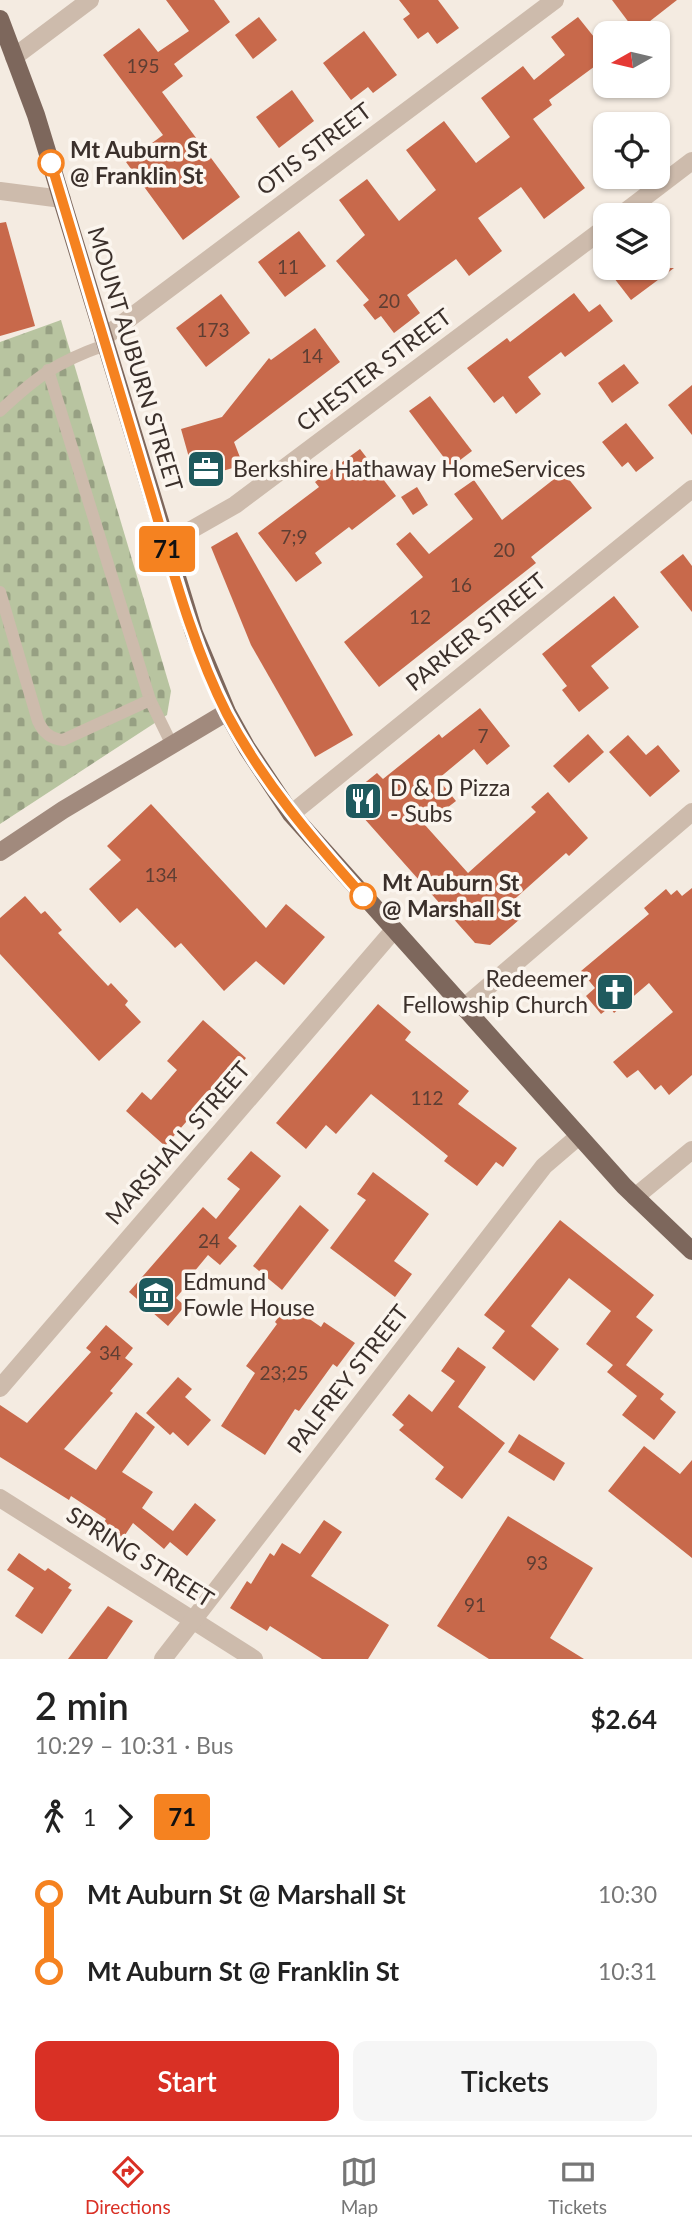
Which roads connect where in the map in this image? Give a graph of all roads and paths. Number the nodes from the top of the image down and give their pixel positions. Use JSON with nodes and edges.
{"nodes":[{"id":1,"x":90,"y":0,"type":"edge"},
{"id":2,"x":555,"y":0,"type":"edge"},
{"id":3,"x":0,"y":19,"type":"edge"},
{"id":4,"x":15,"y":57,"type":"junction"},
{"id":5,"x":692,"y":161,"type":"edge"},
{"id":6,"x":0,"y":191,"type":"edge"},
{"id":7,"x":62,"y":200,"type":"junction"},
{"id":8,"x":637,"y":203,"type":"edge"},
{"id":9,"x":593,"y":237,"type":"edge"},
{"id":10,"x":104,"y":342,"type":"junction"},
{"id":11,"x":48,"y":370,"type":"junction"},
{"id":12,"x":0,"y":411,"type":"edge"},
{"id":13,"x":692,"y":489,"type":"edge"},
{"id":14,"x":164,"y":539,"type":"junction"},
{"id":15,"x":0,"y":593,"type":"edge"},
{"id":16,"x":150,"y":701,"type":"junction"},
{"id":17,"x":226,"y":712,"type":"junction"},
{"id":18,"x":172,"y":745,"type":"junction"},
{"id":19,"x":692,"y":812,"type":"edge"},
{"id":20,"x":291,"y":814,"type":"junction"},
{"id":21,"x":0,"y":852,"type":"edge"},
{"id":22,"x":393,"y":931,"type":"junction"},
{"id":23,"x":463,"y":1008,"type":"junction"},
{"id":24,"x":579,"y":1136,"type":"junction"},
{"id":25,"x":692,"y":1150,"type":"edge"},
{"id":26,"x":635,"y":1197,"type":"junction"},
{"id":27,"x":692,"y":1251,"type":"edge"},
{"id":28,"x":0,"y":1388,"type":"edge"},
{"id":29,"x":0,"y":1498,"type":"edge"},
{"id":30,"x":193,"y":1619,"type":"junction"},
{"id":31,"x":163,"y":1659,"type":"edge"},
{"id":32,"x":254,"y":1659,"type":"edge"}],
"edges":[{"from":1,"to":4,"type":"street"},
{"from":2,"to":10,"type":"street","name":"OTIS STREET"},
{"from":3,"to":4,"type":"main road","name":"MOUNT AUBURN STREET"},
{"from":4,"to":7,"type":"main road","name":"MOUNT AUBURN STREET"},
{"from":5,"to":8,"type":"street"},
{"from":6,"to":7,"type":"street"},
{"from":7,"to":10,"type":"main road","name":"MOUNT AUBURN STREET"},
{"from":9,"to":14,"type":"street","name":"CHESTER STREET"},
{"from":10,"to":11,"type":"lane"},
{"from":10,"to":14,"type":"main road","name":"MOUNT AUBURN STREET"},
{"from":11,"to":12,"type":"lane"},
{"from":11,"to":16,"type":"lane"},
{"from":13,"to":20,"type":"street","name":"PARKER STREET"},
{"from":14,"to":17,"type":"main road","name":"MOUNT AUBURN STREET"},
{"from":15,"to":16,"type":"lane"},
{"from":16,"to":18,"type":"lane"},
{"from":17,"to":18,"type":"main road"},
{"from":17,"to":20,"type":"main road","name":"MOUNT AUBURN STREET"},
{"from":18,"to":21,"type":"main road"},
{"from":19,"to":23,"type":"street"},
{"from":20,"to":22,"type":"main road","name":"MOUNT AUBURN STREET"},
{"from":22,"to":23,"type":"main road","name":"MOUNT AUBURN STREET"},
{"from":22,"to":28,"type":"street","name":"MARSHALL STREET"},
{"from":23,"to":24,"type":"main road","name":"MOUNT AUBURN STREET"},
{"from":24,"to":26,"type":"main road","name":"MOUNT AUBURN STREET"},
{"from":24,"to":30,"type":"street","name":"PALFREY STREET"},
{"from":25,"to":26,"type":"street"},
{"from":26,"to":27,"type":"main road","name":"MOUNT AUBURN STREET"},
{"from":29,"to":30,"type":"street","name":"SPRING STREET"},
{"from":30,"to":31,"type":"street","name":"PALFREY STREET"},
{"from":30,"to":32,"type":"street","name":"SPRING STREET"}]}
